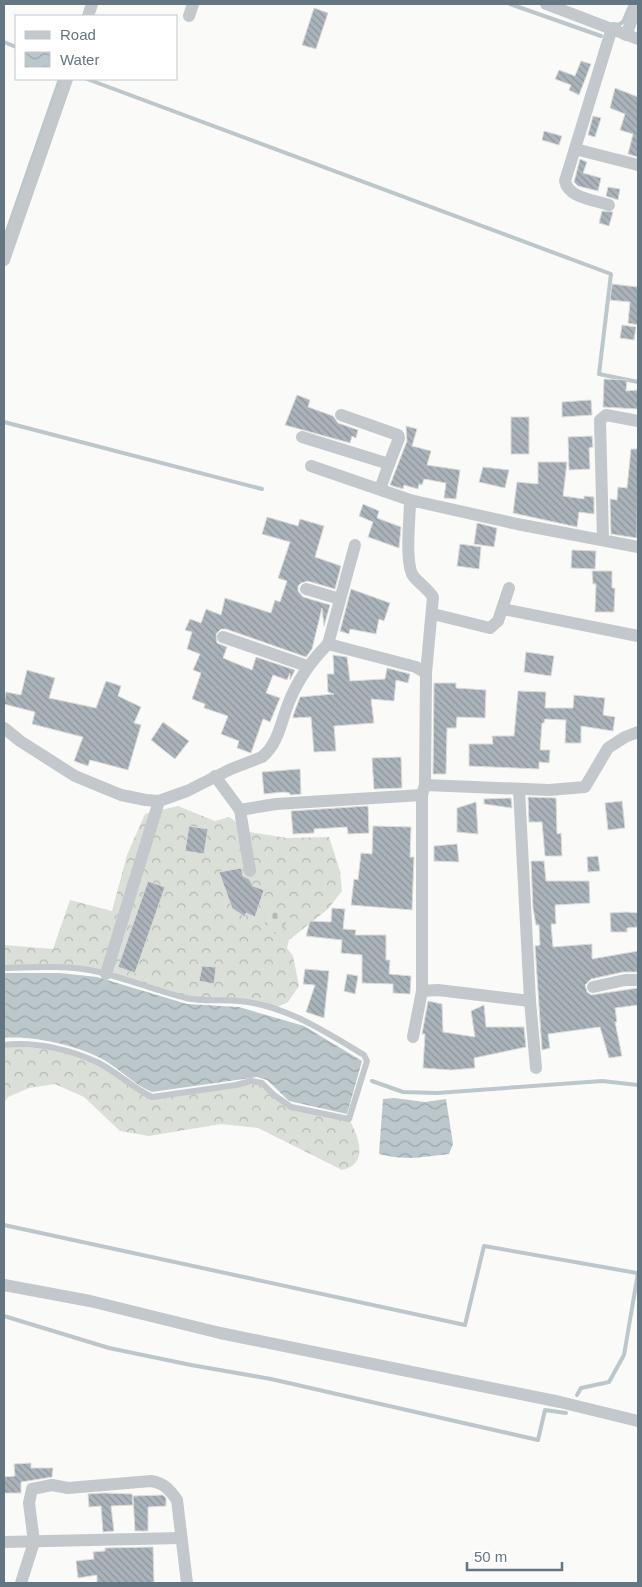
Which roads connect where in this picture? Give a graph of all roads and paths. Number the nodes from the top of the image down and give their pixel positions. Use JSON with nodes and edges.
{"nodes":[{"id":1,"x":546,"y":4,"type":"edge"},
{"id":2,"x":638,"y":4,"type":"edge"},
{"id":3,"x":612,"y":28,"type":"junction"},
{"id":4,"x":626,"y":35,"type":"junction"},
{"id":5,"x":638,"y":39,"type":"edge"},
{"id":6,"x":67,"y":80,"type":"edge"},
{"id":7,"x":576,"y":149,"type":"junction"},
{"id":8,"x":638,"y":165,"type":"edge"},
{"id":9,"x":609,"y":205,"type":"dead end"},
{"id":10,"x":4,"y":260,"type":"edge"},
{"id":11,"x":341,"y":415,"type":"dead end"},
{"id":12,"x":638,"y":421,"type":"edge"},
{"id":13,"x":302,"y":437,"type":"dead end"},
{"id":14,"x":389,"y":464,"type":"junction"},
{"id":15,"x":311,"y":466,"type":"dead end"},
{"id":16,"x":380,"y":489,"type":"junction"},
{"id":17,"x":410,"y":500,"type":"junction"},
{"id":18,"x":604,"y":540,"type":"junction"},
{"id":19,"x":355,"y":545,"type":"dead end"},
{"id":20,"x":638,"y":547,"type":"edge"},
{"id":21,"x":509,"y":588,"type":"dead end"},
{"id":22,"x":306,"y":589,"type":"dead end"},
{"id":23,"x":340,"y":599,"type":"junction"},
{"id":24,"x":503,"y":609,"type":"junction"},
{"id":25,"x":433,"y":614,"type":"junction"},
{"id":26,"x":638,"y":636,"type":"edge"},
{"id":27,"x":223,"y":637,"type":"dead end"},
{"id":28,"x":328,"y":644,"type":"junction"},
{"id":29,"x":307,"y":666,"type":"junction"},
{"id":30,"x":426,"y":673,"type":"junction"},
{"id":31,"x":4,"y":728,"type":"edge"},
{"id":32,"x":638,"y":732,"type":"edge"},
{"id":33,"x":215,"y":776,"type":"junction"},
{"id":34,"x":519,"y":789,"type":"junction"},
{"id":35,"x":424,"y":790,"type":"junction"},
{"id":36,"x":159,"y":801,"type":"junction"},
{"id":37,"x":240,"y":810,"type":"junction"},
{"id":38,"x":250,"y":871,"type":"dead end"},
{"id":39,"x":4,"y":968,"type":"edge"},
{"id":40,"x":106,"y":974,"type":"junction"},
{"id":41,"x":638,"y":980,"type":"edge"},
{"id":42,"x":593,"y":987,"type":"dead end"},
{"id":43,"x":422,"y":991,"type":"junction"},
{"id":44,"x":530,"y":1001,"type":"junction"},
{"id":45,"x":414,"y":1037,"type":"dead end"},
{"id":46,"x":4,"y":1045,"type":"edge"},
{"id":47,"x":536,"y":1068,"type":"dead end"},
{"id":48,"x":4,"y":1285,"type":"edge"},
{"id":49,"x":638,"y":1421,"type":"edge"},
{"id":50,"x":181,"y":1538,"type":"junction"},
{"id":51,"x":4,"y":1542,"type":"edge"},
{"id":52,"x":34,"y":1542,"type":"junction"},
{"id":53,"x":21,"y":1583,"type":"edge"},
{"id":54,"x":186,"y":1583,"type":"edge"}],
"edges":[{"from":1,"to":3,"type":"street"},
{"from":2,"to":4,"type":"street"},
{"from":3,"to":4,"type":"street"},
{"from":3,"to":7,"type":"street"},
{"from":4,"to":5,"type":"street"},
{"from":6,"to":10,"type":"street"},
{"from":7,"to":8,"type":"street"},
{"from":7,"to":9,"type":"street"},
{"from":11,"to":14,"type":"street"},
{"from":12,"to":18,"type":"street"},
{"from":13,"to":14,"type":"street"},
{"from":14,"to":16,"type":"street"},
{"from":15,"to":16,"type":"street"},
{"from":16,"to":17,"type":"street"},
{"from":17,"to":18,"type":"street"},
{"from":17,"to":25,"type":"street"},
{"from":18,"to":20,"type":"street"},
{"from":19,"to":23,"type":"street"},
{"from":21,"to":24,"type":"street"},
{"from":22,"to":23,"type":"street"},
{"from":23,"to":28,"type":"street"},
{"from":24,"to":25,"type":"street"},
{"from":24,"to":26,"type":"street"},
{"from":25,"to":30,"type":"street"},
{"from":27,"to":29,"type":"street"},
{"from":28,"to":29,"type":"street"},
{"from":28,"to":30,"type":"street"},
{"from":29,"to":33,"type":"street"},
{"from":30,"to":35,"type":"street"},
{"from":31,"to":36,"type":"street"},
{"from":32,"to":34,"type":"street"},
{"from":33,"to":36,"type":"street"},
{"from":33,"to":37,"type":"street"},
{"from":34,"to":35,"type":"street"},
{"from":34,"to":44,"type":"street"},
{"from":35,"to":37,"type":"street"},
{"from":35,"to":43,"type":"street"},
{"from":36,"to":40,"type":"street"},
{"from":37,"to":38,"type":"street"},
{"from":39,"to":40,"type":"lane"},
{"from":40,"to":46,"type":"lane"},
{"from":41,"to":42,"type":"street"},
{"from":43,"to":44,"type":"street"},
{"from":43,"to":45,"type":"street"},
{"from":44,"to":47,"type":"street"},
{"from":48,"to":49,"type":"street"},
{"from":50,"to":52,"type":"street"},
{"from":50,"to":52,"type":"street"},
{"from":50,"to":54,"type":"street"},
{"from":51,"to":52,"type":"street"},
{"from":52,"to":53,"type":"street"}]}
